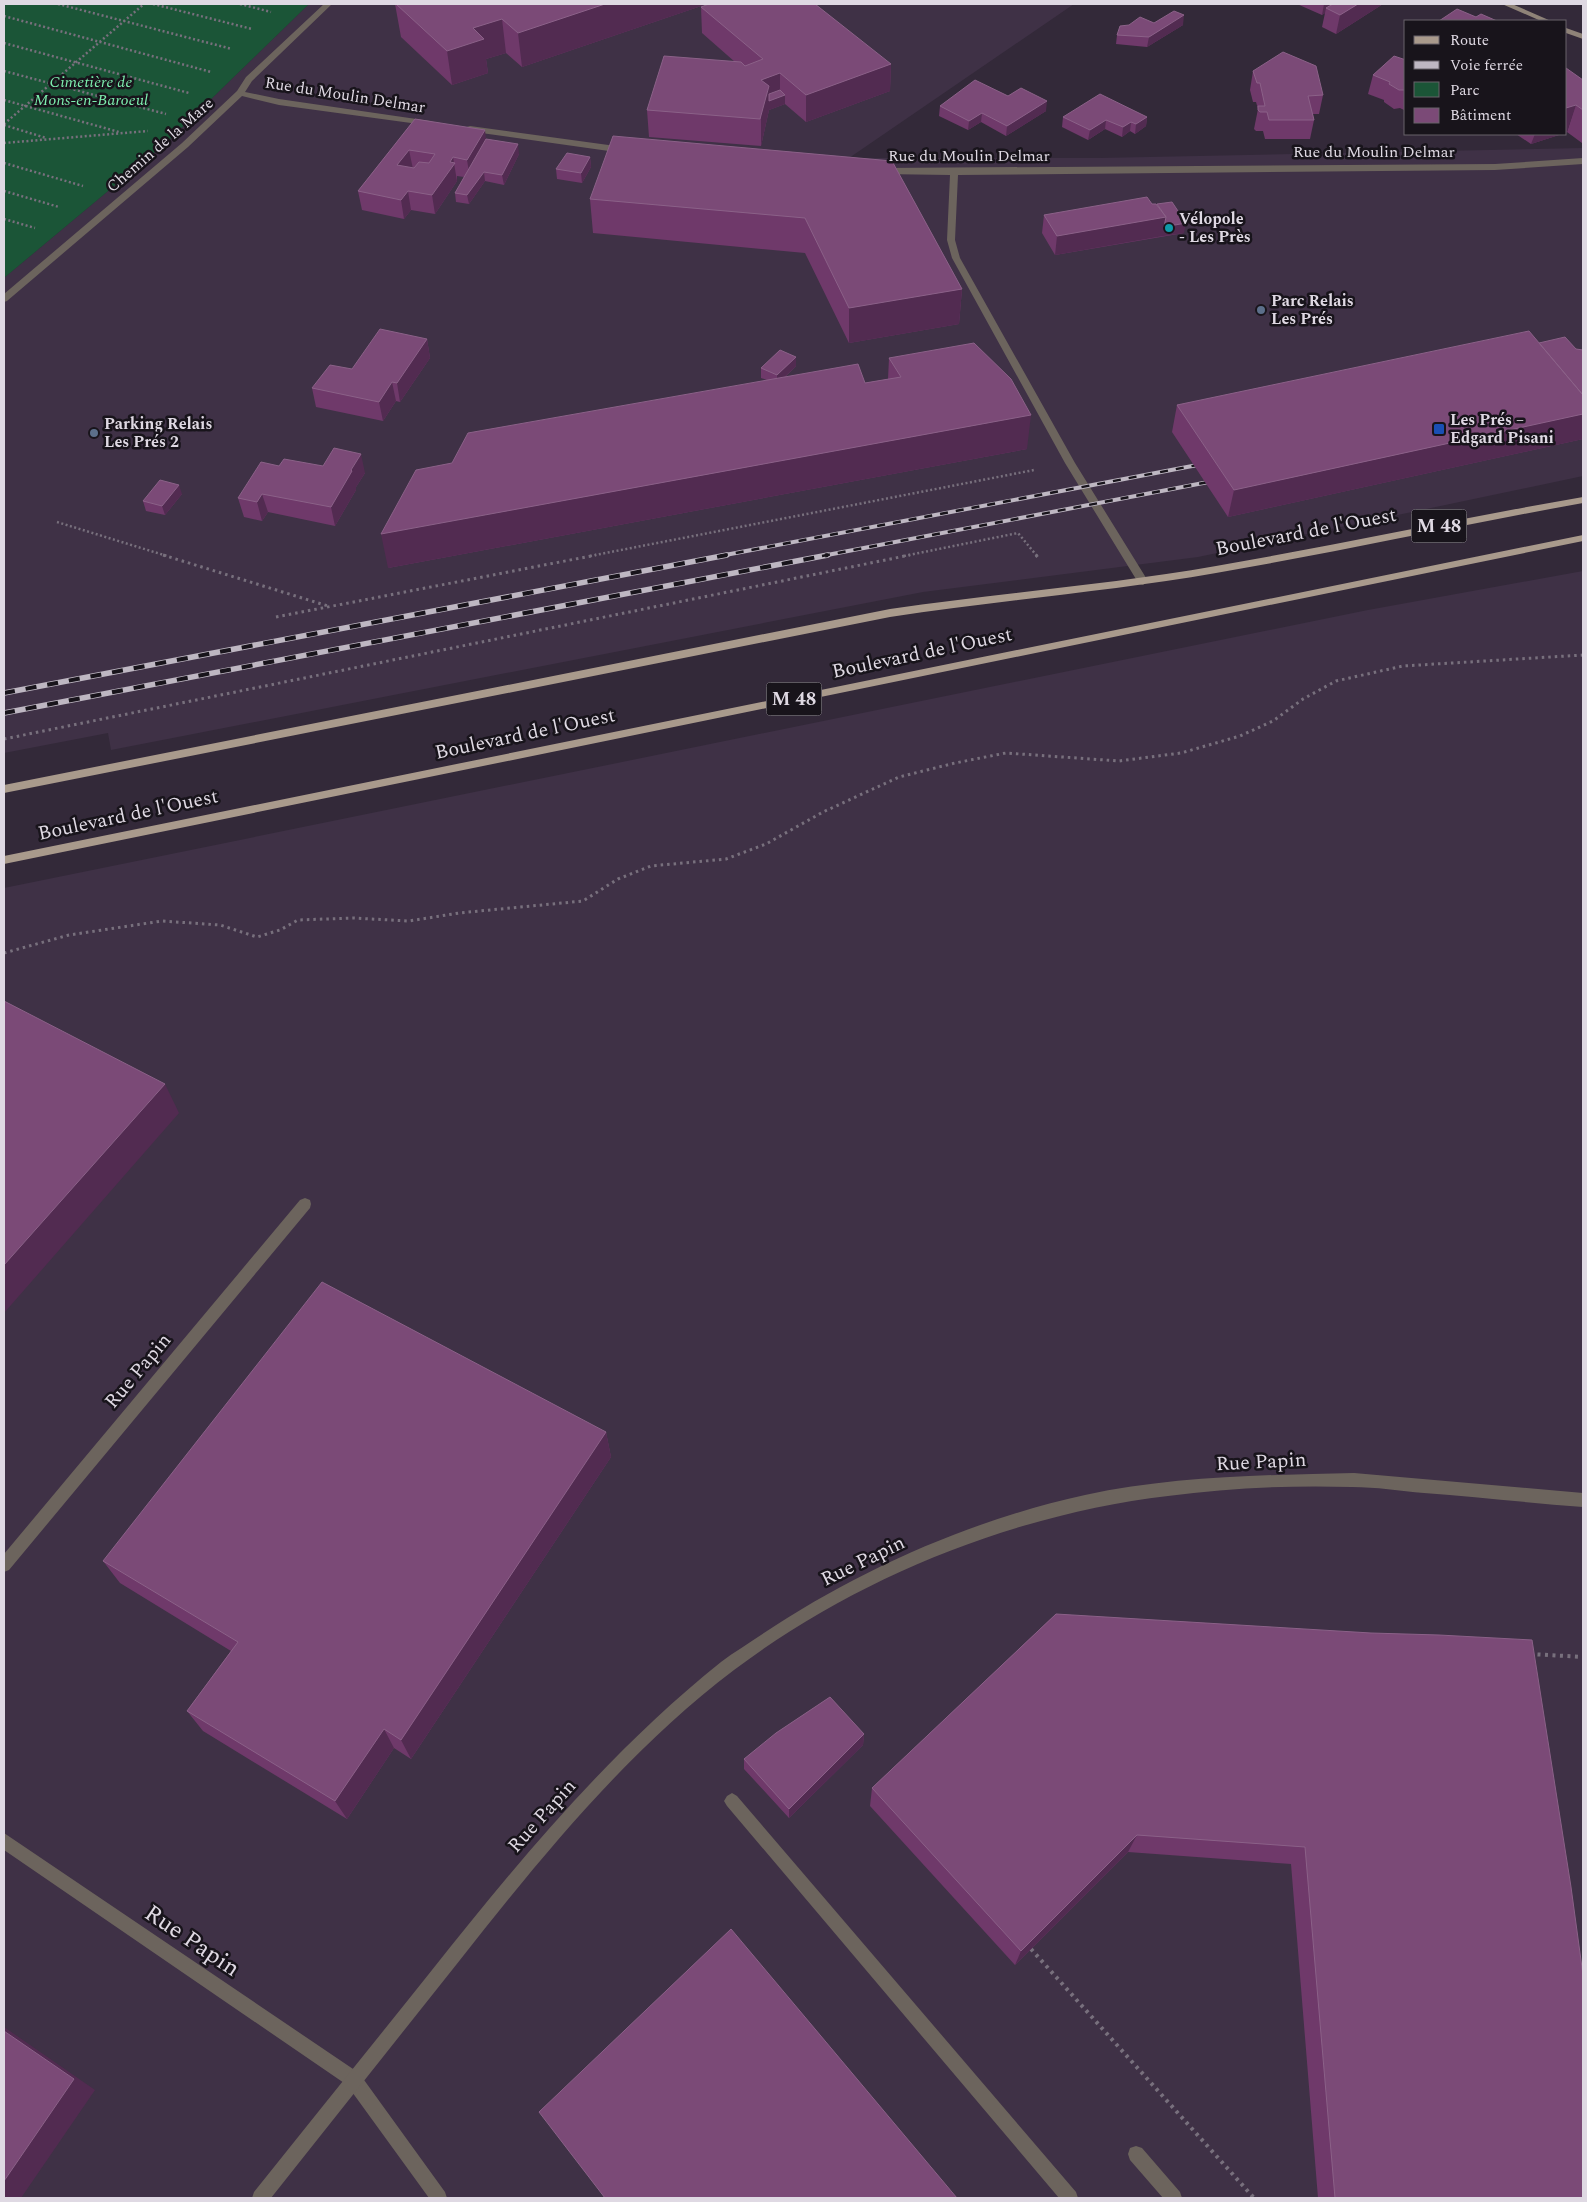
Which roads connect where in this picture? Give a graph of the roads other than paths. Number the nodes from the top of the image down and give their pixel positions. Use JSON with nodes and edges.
{"nodes":[{"id":1,"x":328,"y":4,"type":"edge"},
{"id":2,"x":1506,"y":4,"type":"edge"},
{"id":3,"x":1544,"y":20,"type":"edge"},
{"id":4,"x":1567,"y":30,"type":"edge"},
{"id":5,"x":1583,"y":37,"type":"edge"},
{"id":6,"x":240,"y":93,"type":"junction"},
{"id":7,"x":435,"y":124,"type":"edge"},
{"id":8,"x":464,"y":128,"type":"edge"},
{"id":9,"x":630,"y":151,"type":"edge"},
{"id":10,"x":1583,"y":161,"type":"edge"},
{"id":11,"x":877,"y":170,"type":"edge"},
{"id":12,"x":954,"y":172,"type":"junction"},
{"id":13,"x":4,"y":299,"type":"edge"},
{"id":14,"x":1583,"y":500,"type":"edge"},
{"id":15,"x":1583,"y":538,"type":"edge"},
{"id":16,"x":1143,"y":581,"type":"junction"},
{"id":17,"x":4,"y":790,"type":"edge"},
{"id":18,"x":4,"y":860,"type":"edge"},
{"id":19,"x":305,"y":1204,"type":"dead end"},
{"id":20,"x":1583,"y":1500,"type":"edge"},
{"id":21,"x":4,"y":1565,"type":"edge"},
{"id":22,"x":732,"y":1801,"type":"dead end"},
{"id":23,"x":4,"y":1841,"type":"edge"},
{"id":24,"x":353,"y":2079,"type":"junction"},
{"id":25,"x":1136,"y":2154,"type":"dead end"},
{"id":26,"x":260,"y":2198,"type":"edge"},
{"id":27,"x":439,"y":2198,"type":"edge"},
{"id":28,"x":1070,"y":2198,"type":"edge"},
{"id":29,"x":1174,"y":2198,"type":"edge"}],
"edges":[{"from":1,"to":6,"type":"street","name":"Chemin de la Mare"},
{"from":2,"to":3,"type":"street"},
{"from":4,"to":5,"type":"street"},
{"from":6,"to":7,"type":"street","name":"Rue du Moulin Delmar"},
{"from":6,"to":13,"type":"street","name":"Chemin de la Mare"},
{"from":8,"to":9,"type":"street"},
{"from":10,"to":12,"type":"street","name":"Rue du Moulin Delmar"},
{"from":11,"to":12,"type":"street","name":"Rue du Moulin Delmar"},
{"from":12,"to":16,"type":"street"},
{"from":14,"to":16,"type":"main road","name":"Boulevard de l'Ouest","number":"M 48"},
{"from":15,"to":18,"type":"main road","name":"Boulevard de l'Ouest","number":"M 48"},
{"from":16,"to":17,"type":"main road","name":"Boulevard de l'Ouest","number":"M 48"},
{"from":19,"to":21,"type":"street","name":"Rue Papin"},
{"from":20,"to":24,"type":"street","name":"Rue Papin"},
{"from":22,"to":28,"type":"street"},
{"from":23,"to":24,"type":"street","name":"Rue Papin"},
{"from":24,"to":26,"type":"street","name":"Rue Papin"},
{"from":24,"to":27,"type":"street","name":"Rue Papin"},
{"from":25,"to":29,"type":"street"}]}
